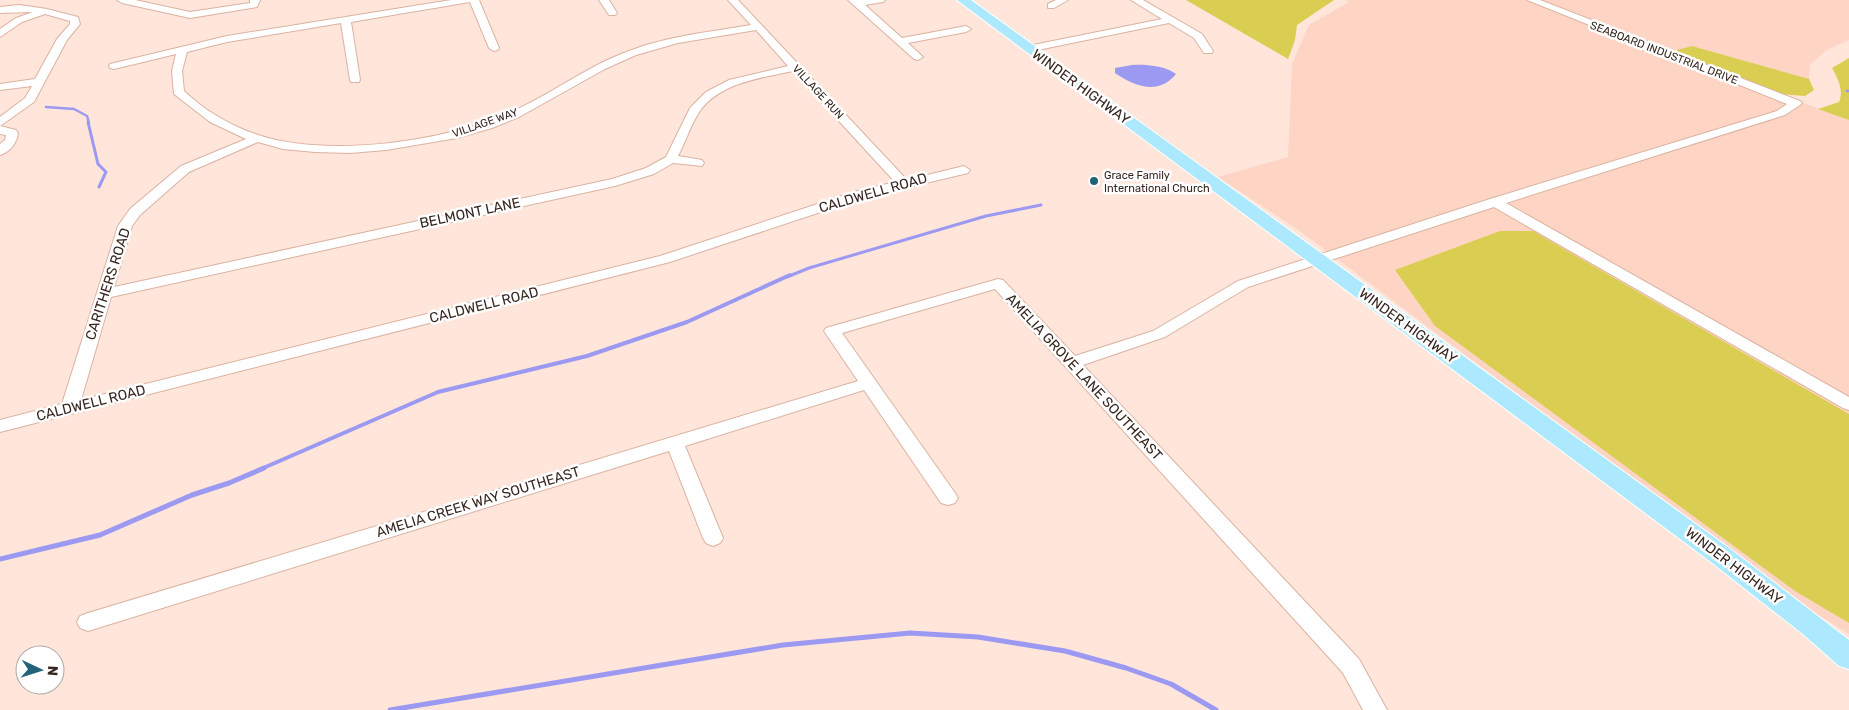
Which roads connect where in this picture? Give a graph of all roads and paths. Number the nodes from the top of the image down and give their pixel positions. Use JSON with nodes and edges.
{"nodes":[{"id":1,"x":122,"y":0,"type":"edge"},
{"id":2,"x":150,"y":0,"type":"edge"},
{"id":3,"x":255,"y":0,"type":"edge"},
{"id":4,"x":469,"y":0,"type":"edge"},
{"id":5,"x":474,"y":0,"type":"edge"},
{"id":6,"x":604,"y":0,"type":"edge"},
{"id":7,"x":733,"y":0,"type":"edge"},
{"id":8,"x":880,"y":0,"type":"edge"},
{"id":9,"x":963,"y":0,"type":"edge"},
{"id":10,"x":1063,"y":0,"type":"edge"},
{"id":11,"x":1136,"y":0,"type":"edge"},
{"id":12,"x":1532,"y":0,"type":"edge"},
{"id":13,"x":132,"y":2,"type":"junction"},
{"id":14,"x":855,"y":2,"type":"edge"},
{"id":15,"x":1051,"y":6,"type":"dead end"},
{"id":16,"x":0,"y":10,"type":"edge"},
{"id":17,"x":46,"y":10,"type":"junction"},
{"id":18,"x":612,"y":13,"type":"dead end"},
{"id":19,"x":346,"y":20,"type":"junction"},
{"id":20,"x":1172,"y":20,"type":"junction"},
{"id":21,"x":758,"y":27,"type":"junction"},
{"id":22,"x":966,"y":29,"type":"dead end"},
{"id":23,"x":0,"y":34,"type":"edge"},
{"id":24,"x":900,"y":41,"type":"junction"},
{"id":25,"x":183,"y":48,"type":"junction"},
{"id":26,"x":494,"y":48,"type":"dead end"},
{"id":27,"x":1028,"y":49,"type":"junction"},
{"id":28,"x":1208,"y":51,"type":"dead end"},
{"id":29,"x":918,"y":57,"type":"dead end"},
{"id":30,"x":114,"y":66,"type":"dead end"},
{"id":31,"x":796,"y":67,"type":"junction"},
{"id":32,"x":355,"y":80,"type":"dead end"},
{"id":33,"x":39,"y":82,"type":"junction"},
{"id":34,"x":0,"y":87,"type":"edge"},
{"id":35,"x":0,"y":122,"type":"edge"},
{"id":36,"x":0,"y":130,"type":"edge"},
{"id":37,"x":256,"y":139,"type":"junction"},
{"id":38,"x":0,"y":151,"type":"edge"},
{"id":39,"x":672,"y":159,"type":"junction"},
{"id":40,"x":698,"y":163,"type":"dead end"},
{"id":41,"x":964,"y":170,"type":"dead end"},
{"id":42,"x":904,"y":183,"type":"junction"},
{"id":43,"x":1495,"y":202,"type":"junction"},
{"id":44,"x":1316,"y":259,"type":"junction"},
{"id":45,"x":104,"y":294,"type":"junction"},
{"id":46,"x":1071,"y":363,"type":"junction"},
{"id":47,"x":869,"y":383,"type":"junction"},
{"id":48,"x":1849,"y":404,"type":"edge"},
{"id":49,"x":70,"y":408,"type":"junction"},
{"id":50,"x":0,"y":426,"type":"edge"},
{"id":51,"x":674,"y":442,"type":"junction"},
{"id":52,"x":948,"y":498,"type":"dead end"},
{"id":53,"x":713,"y":538,"type":"dead end"},
{"id":54,"x":88,"y":622,"type":"dead end"},
{"id":55,"x":1814,"y":627,"type":"junction"},
{"id":56,"x":1849,"y":641,"type":"edge"},
{"id":57,"x":1849,"y":657,"type":"edge"},
{"id":58,"x":1375,"y":710,"type":"edge"}],
"edges":[{"from":1,"to":13,"type":"street"},
{"from":2,"to":13,"type":"street"},
{"from":3,"to":13,"type":"street"},
{"from":4,"to":19,"type":"street"},
{"from":5,"to":26,"type":"street"},
{"from":6,"to":18,"type":"street"},
{"from":7,"to":21,"type":"street","name":"VILLAGE RUN"},
{"from":8,"to":14,"type":"street"},
{"from":9,"to":27,"type":"main road","name":"WINDER HIGHWAY"},
{"from":10,"to":15,"type":"street"},
{"from":11,"to":20,"type":"street"},
{"from":12,"to":43,"type":"street","name":"SEABOARD INDUSTRIAL DRIVE"},
{"from":14,"to":24,"type":"street"},
{"from":16,"to":17,"type":"street"},
{"from":17,"to":23,"type":"street"},
{"from":17,"to":33,"type":"street"},
{"from":19,"to":25,"type":"street"},
{"from":19,"to":32,"type":"street"},
{"from":20,"to":27,"type":"street"},
{"from":20,"to":28,"type":"street"},
{"from":21,"to":31,"type":"street","name":"VILLAGE RUN"},
{"from":21,"to":37,"type":"street","name":"VILLAGE WAY"},
{"from":22,"to":24,"type":"street"},
{"from":24,"to":29,"type":"street"},
{"from":25,"to":30,"type":"street"},
{"from":25,"to":37,"type":"street","name":"VILLAGE WAY"},
{"from":27,"to":44,"type":"main road","name":"WINDER HIGHWAY"},
{"from":31,"to":39,"type":"street"},
{"from":31,"to":42,"type":"street","name":"VILLAGE RUN"},
{"from":33,"to":34,"type":"street"},
{"from":33,"to":35,"type":"street"},
{"from":36,"to":38,"type":"street"},
{"from":37,"to":45,"type":"street","name":"CARITHERS ROAD"},
{"from":39,"to":40,"type":"street"},
{"from":39,"to":45,"type":"street","name":"BELMONT LANE"},
{"from":41,"to":42,"type":"street","name":"CALDWELL ROAD"},
{"from":42,"to":49,"type":"street","name":"CALDWELL ROAD"},
{"from":43,"to":44,"type":"street"},
{"from":43,"to":48,"type":"street"},
{"from":44,"to":46,"type":"street"},
{"from":44,"to":55,"type":"main road","name":"WINDER HIGHWAY"},
{"from":45,"to":49,"type":"street","name":"CARITHERS ROAD"},
{"from":46,"to":47,"type":"street","name":"AMELIA GROVE LANE SOUTHEAST"},
{"from":46,"to":58,"type":"street","name":"AMELIA GROVE LANE SOUTHEAST"},
{"from":47,"to":51,"type":"street","name":"AMELIA CREEK WAY SOUTHEAST"},
{"from":47,"to":52,"type":"street","name":"AMELIA GROVE LANE SOUTHEAST"},
{"from":49,"to":50,"type":"street","name":"CALDWELL ROAD"},
{"from":51,"to":53,"type":"street"},
{"from":51,"to":54,"type":"street","name":"AMELIA CREEK WAY SOUTHEAST"},
{"from":55,"to":56,"type":"street"},
{"from":55,"to":57,"type":"main road","name":"WINDER HIGHWAY"}]}
